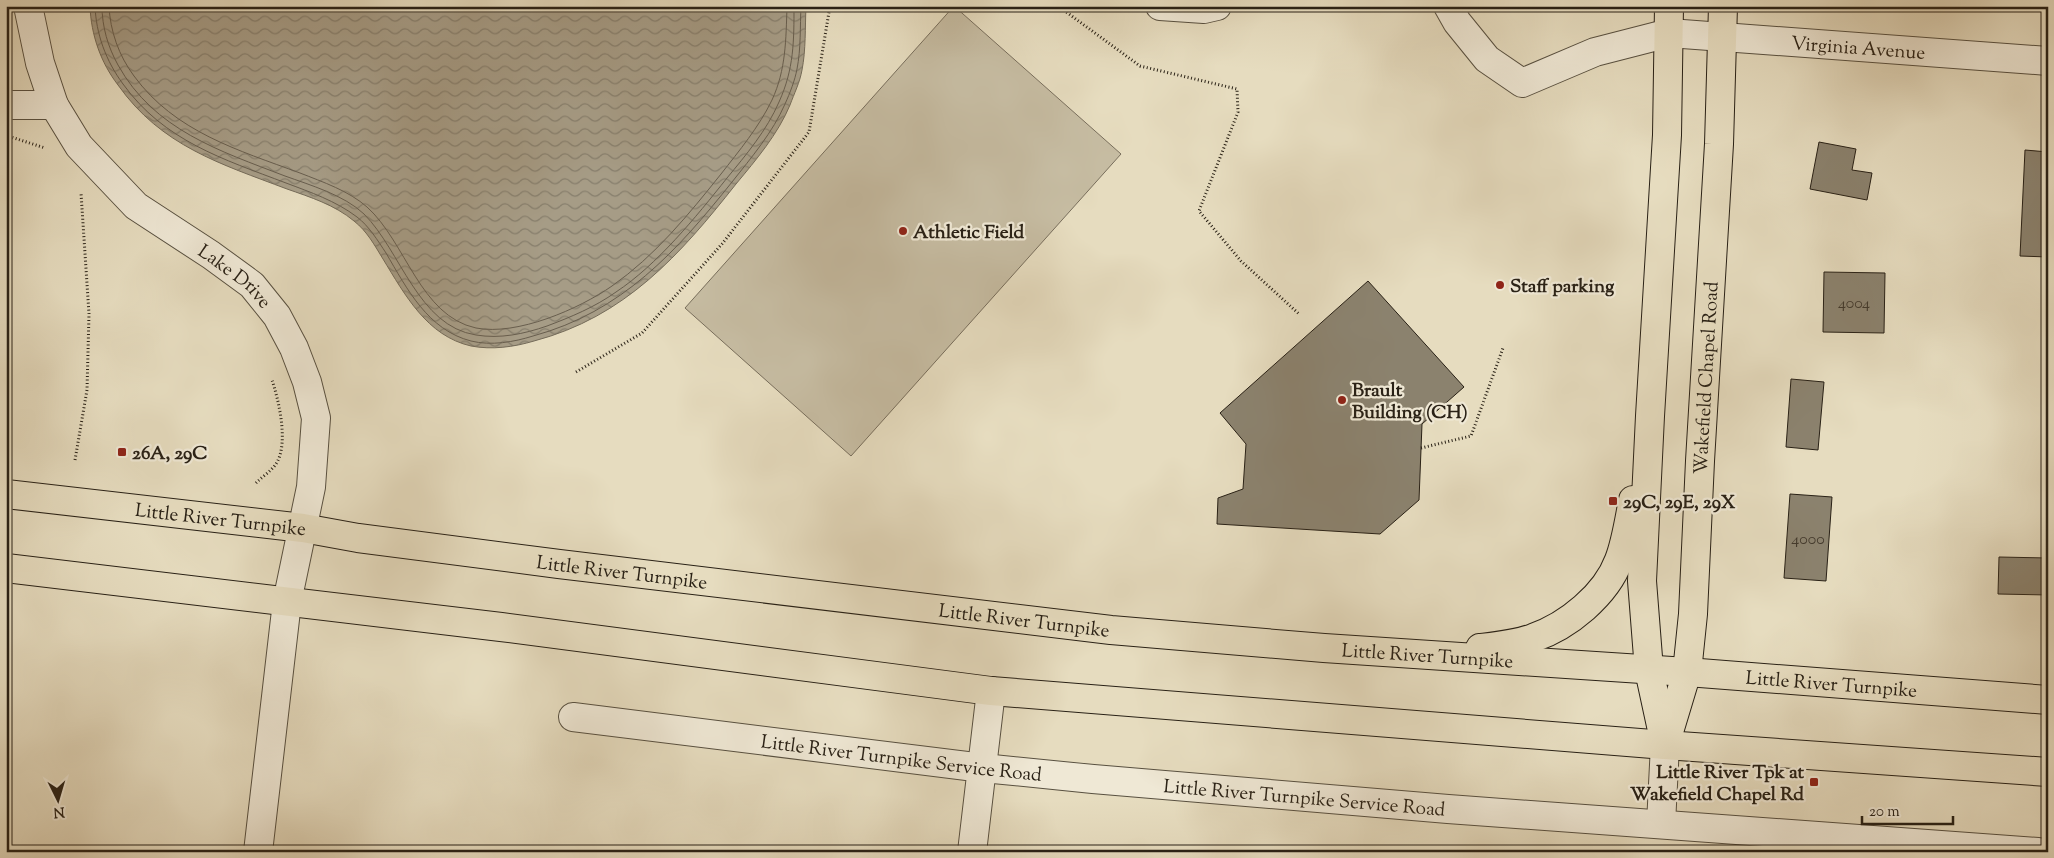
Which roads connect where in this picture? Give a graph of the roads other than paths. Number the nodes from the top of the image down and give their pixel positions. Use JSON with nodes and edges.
{"nodes":[{"id":1,"x":28,"y":6,"type":"edge"},
{"id":2,"x":1160,"y":6,"type":"edge"},
{"id":3,"x":1217,"y":6,"type":"edge"},
{"id":4,"x":1448,"y":6,"type":"edge"},
{"id":5,"x":1668,"y":6,"type":"edge"},
{"id":6,"x":1724,"y":6,"type":"edge"},
{"id":7,"x":1668,"y":33,"type":"junction"},
{"id":8,"x":1724,"y":37,"type":"junction"},
{"id":9,"x":2048,"y":61,"type":"edge"},
{"id":10,"x":6,"y":105,"type":"edge"},
{"id":11,"x":54,"y":105,"type":"junction"},
{"id":12,"x":1650,"y":416,"type":"junction"},
{"id":13,"x":6,"y":494,"type":"edge"},
{"id":14,"x":303,"y":528,"type":"junction"},
{"id":15,"x":6,"y":568,"type":"edge"},
{"id":16,"x":287,"y":602,"type":"junction"},
{"id":17,"x":1425,"y":655,"type":"junction"},
{"id":18,"x":1649,"y":670,"type":"junction"},
{"id":19,"x":1687,"y":672,"type":"junction"},
{"id":20,"x":991,"y":691,"type":"junction"},
{"id":21,"x":2048,"y":700,"type":"edge"},
{"id":22,"x":573,"y":717,"type":"dead end"},
{"id":23,"x":1665,"y":745,"type":"junction"},
{"id":24,"x":983,"y":768,"type":"junction"},
{"id":25,"x":2048,"y":772,"type":"edge"},
{"id":26,"x":1660,"y":824,"type":"junction"},
{"id":27,"x":2028,"y":851,"type":"edge"},
{"id":28,"x":258,"y":852,"type":"edge"},
{"id":29,"x":972,"y":852,"type":"edge"}],
"edges":[{"from":1,"to":11,"type":"street","name":"Lake Drive"},
{"from":2,"to":3,"type":"street"},
{"from":4,"to":7,"type":"street","name":"Virginia Avenue"},
{"from":5,"to":7,"type":"main road","name":"Wakefield Chapel Road"},
{"from":6,"to":8,"type":"main road","name":"Wakefield Chapel Road"},
{"from":7,"to":8,"type":"street","name":"Virginia Avenue"},
{"from":7,"to":12,"type":"main road","name":"Wakefield Chapel Road"},
{"from":8,"to":9,"type":"street","name":"Virginia Avenue"},
{"from":8,"to":19,"type":"main road","name":"Wakefield Chapel Road"},
{"from":10,"to":11,"type":"street"},
{"from":11,"to":14,"type":"street","name":"Lake Drive"},
{"from":12,"to":17,"type":"main road"},
{"from":12,"to":18,"type":"main road","name":"Wakefield Chapel Road"},
{"from":13,"to":14,"type":"main road","name":"Little River Turnpike"},
{"from":14,"to":16,"type":"street","name":"Lake Drive"},
{"from":14,"to":17,"type":"main road","name":"Little River Turnpike"},
{"from":15,"to":16,"type":"main road"},
{"from":16,"to":20,"type":"main road"},
{"from":16,"to":28,"type":"street","name":"Lake Drive"},
{"from":17,"to":18,"type":"main road","name":"Little River Turnpike"},
{"from":18,"to":19,"type":"main road","name":"Little River Turnpike"},
{"from":18,"to":23,"type":"main road","name":"Wakefield Chapel Road"},
{"from":19,"to":21,"type":"main road","name":"Little River Turnpike"},
{"from":19,"to":23,"type":"main road","name":"Wakefield Chapel Road"},
{"from":20,"to":23,"type":"main road"},
{"from":20,"to":24,"type":"street"},
{"from":22,"to":24,"type":"street","name":"Little River Turnpike Service Road"},
{"from":23,"to":25,"type":"main road"},
{"from":23,"to":26,"type":"street","name":"Wakefield Chapel Road"},
{"from":24,"to":26,"type":"street","name":"Little River Turnpike Service Road"},
{"from":24,"to":29,"type":"street"},
{"from":26,"to":27,"type":"street","name":"Little River Turnpike Service Road"}]}
